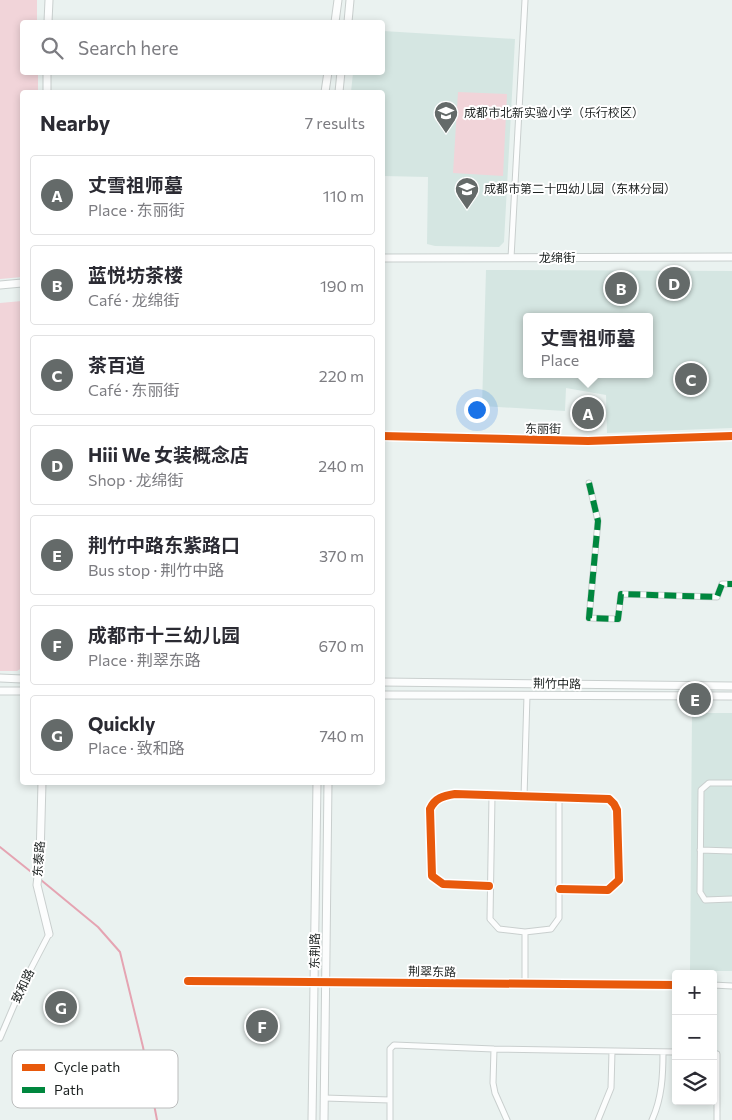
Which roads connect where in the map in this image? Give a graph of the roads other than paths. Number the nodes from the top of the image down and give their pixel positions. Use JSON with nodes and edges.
{"nodes":[{"id":1,"x":49,"y":0,"type":"edge"},
{"id":2,"x":338,"y":0,"type":"edge"},
{"id":3,"x":350,"y":0,"type":"edge"},
{"id":4,"x":525,"y":0,"type":"edge"},
{"id":5,"x":48,"y":20,"type":"edge"},
{"id":6,"x":335,"y":20,"type":"edge"},
{"id":7,"x":348,"y":20,"type":"edge"},
{"id":8,"x":48,"y":75,"type":"edge"},
{"id":9,"x":328,"y":75,"type":"edge"},
{"id":10,"x":342,"y":75,"type":"edge"},
{"id":11,"x":47,"y":90,"type":"edge"},
{"id":12,"x":325,"y":90,"type":"edge"},
{"id":13,"x":339,"y":90,"type":"edge"},
{"id":14,"x":732,"y":257,"type":"edge"},
{"id":15,"x":385,"y":258,"type":"edge"},
{"id":16,"x":511,"y":258,"type":"junction"},
{"id":17,"x":20,"y":283,"type":"edge"},
{"id":18,"x":0,"y":285,"type":"edge"},
{"id":19,"x":385,"y":436,"type":"edge"},
{"id":20,"x":732,"y":436,"type":"edge"},
{"id":21,"x":589,"y":483,"type":"dead end"},
{"id":22,"x":732,"y":584,"type":"edge"},
{"id":23,"x":0,"y":678,"type":"edge"},
{"id":24,"x":20,"y":679,"type":"edge"},
{"id":25,"x":385,"y":682,"type":"edge"},
{"id":26,"x":732,"y":686,"type":"edge"},
{"id":27,"x":0,"y":690,"type":"edge"},
{"id":28,"x":20,"y":691,"type":"edge"},
{"id":29,"x":385,"y":695,"type":"edge"},
{"id":30,"x":527,"y":695,"type":"junction"},
{"id":31,"x":732,"y":696,"type":"edge"},
{"id":32,"x":732,"y":783,"type":"edge"},
{"id":33,"x":42,"y":785,"type":"edge"},
{"id":34,"x":317,"y":785,"type":"edge"},
{"id":35,"x":328,"y":785,"type":"edge"},
{"id":36,"x":492,"y":796,"type":"junction"},
{"id":37,"x":524,"y":797,"type":"junction"},
{"id":38,"x":560,"y":798,"type":"junction"},
{"id":39,"x":700,"y":850,"type":"junction"},
{"id":40,"x":732,"y":851,"type":"edge"},
{"id":41,"x":489,"y":886,"type":"junction"},
{"id":42,"x":560,"y":889,"type":"junction"},
{"id":43,"x":732,"y":900,"type":"edge"},
{"id":44,"x":525,"y":932,"type":"junction"},
{"id":45,"x":49,"y":934,"type":"joint"},
{"id":46,"x":188,"y":980,"type":"dead end"},
{"id":47,"x":325,"y":981,"type":"junction"},
{"id":48,"x":314,"y":982,"type":"junction"},
{"id":49,"x":525,"y":984,"type":"junction"},
{"id":50,"x":672,"y":985,"type":"edge"},
{"id":51,"x":717,"y":985,"type":"edge"},
{"id":52,"x":732,"y":986,"type":"edge"},
{"id":53,"x":0,"y":1038,"type":"edge"},
{"id":54,"x":494,"y":1049,"type":"junction"},
{"id":55,"x":612,"y":1051,"type":"junction"},
{"id":56,"x":663,"y":1052,"type":"junction"},
{"id":57,"x":672,"y":1052,"type":"edge"},
{"id":58,"x":716,"y":1060,"type":"edge"},
{"id":59,"x":324,"y":1098,"type":"junction"},
{"id":60,"x":390,"y":1100,"type":"junction"},
{"id":61,"x":312,"y":1120,"type":"edge"},
{"id":62,"x":324,"y":1120,"type":"edge"},
{"id":63,"x":390,"y":1120,"type":"edge"},
{"id":64,"x":507,"y":1120,"type":"edge"},
{"id":65,"x":598,"y":1120,"type":"edge"},
{"id":66,"x":652,"y":1120,"type":"edge"},
{"id":67,"x":716,"y":1120,"type":"edge"}],
"edges":[{"from":1,"to":5,"type":"street"},
{"from":2,"to":6,"type":"street"},
{"from":3,"to":7,"type":"street"},
{"from":4,"to":16,"type":"street"},
{"from":8,"to":11,"type":"street"},
{"from":9,"to":12,"type":"street"},
{"from":10,"to":13,"type":"street"},
{"from":14,"to":16,"type":"street","name":"龙绵街"},
{"from":15,"to":16,"type":"street","name":"龙绵街"},
{"from":17,"to":18,"type":"street"},
{"from":19,"to":20,"type":"street","name":"东丽街"},
{"from":21,"to":22,"type":"street"},
{"from":23,"to":24,"type":"street"},
{"from":25,"to":26,"type":"street","name":"荆竹中路"},
{"from":27,"to":28,"type":"street"},
{"from":29,"to":30,"type":"street","name":"荆竹中路"},
{"from":30,"to":31,"type":"street","name":"荆竹中路"},
{"from":30,"to":37,"type":"street"},
{"from":32,"to":39,"type":"street"},
{"from":33,"to":45,"type":"street","name":"东泰路"},
{"from":34,"to":48,"type":"street","name":"东荆路"},
{"from":35,"to":47,"type":"street","name":"东荆路"},
{"from":36,"to":37,"type":"street"},
{"from":36,"to":41,"type":"street"},
{"from":36,"to":41,"type":"street"},
{"from":37,"to":38,"type":"street"},
{"from":38,"to":42,"type":"street"},
{"from":38,"to":42,"type":"street"},
{"from":39,"to":40,"type":"street"},
{"from":39,"to":43,"type":"street"},
{"from":41,"to":44,"type":"street"},
{"from":42,"to":44,"type":"street"},
{"from":44,"to":49,"type":"street"},
{"from":45,"to":53,"type":"street","name":"致和路"},
{"from":46,"to":48,"type":"street","name":"荆翠东路"},
{"from":47,"to":48,"type":"street","name":"荆翠东路"},
{"from":47,"to":49,"type":"street","name":"荆翠东路"},
{"from":47,"to":59,"type":"street","name":"东荆路"},
{"from":48,"to":61,"type":"street","name":"东荆路"},
{"from":49,"to":50,"type":"street","name":"荆翠东路"},
{"from":51,"to":52,"type":"street"},
{"from":54,"to":55,"type":"street"},
{"from":54,"to":60,"type":"street"},
{"from":54,"to":64,"type":"street"},
{"from":55,"to":56,"type":"street"},
{"from":55,"to":65,"type":"street"},
{"from":56,"to":57,"type":"street"},
{"from":56,"to":66,"type":"street"},
{"from":58,"to":67,"type":"street"},
{"from":59,"to":60,"type":"street"},
{"from":59,"to":62,"type":"street","name":"东荆路"},
{"from":60,"to":63,"type":"street"}]}
